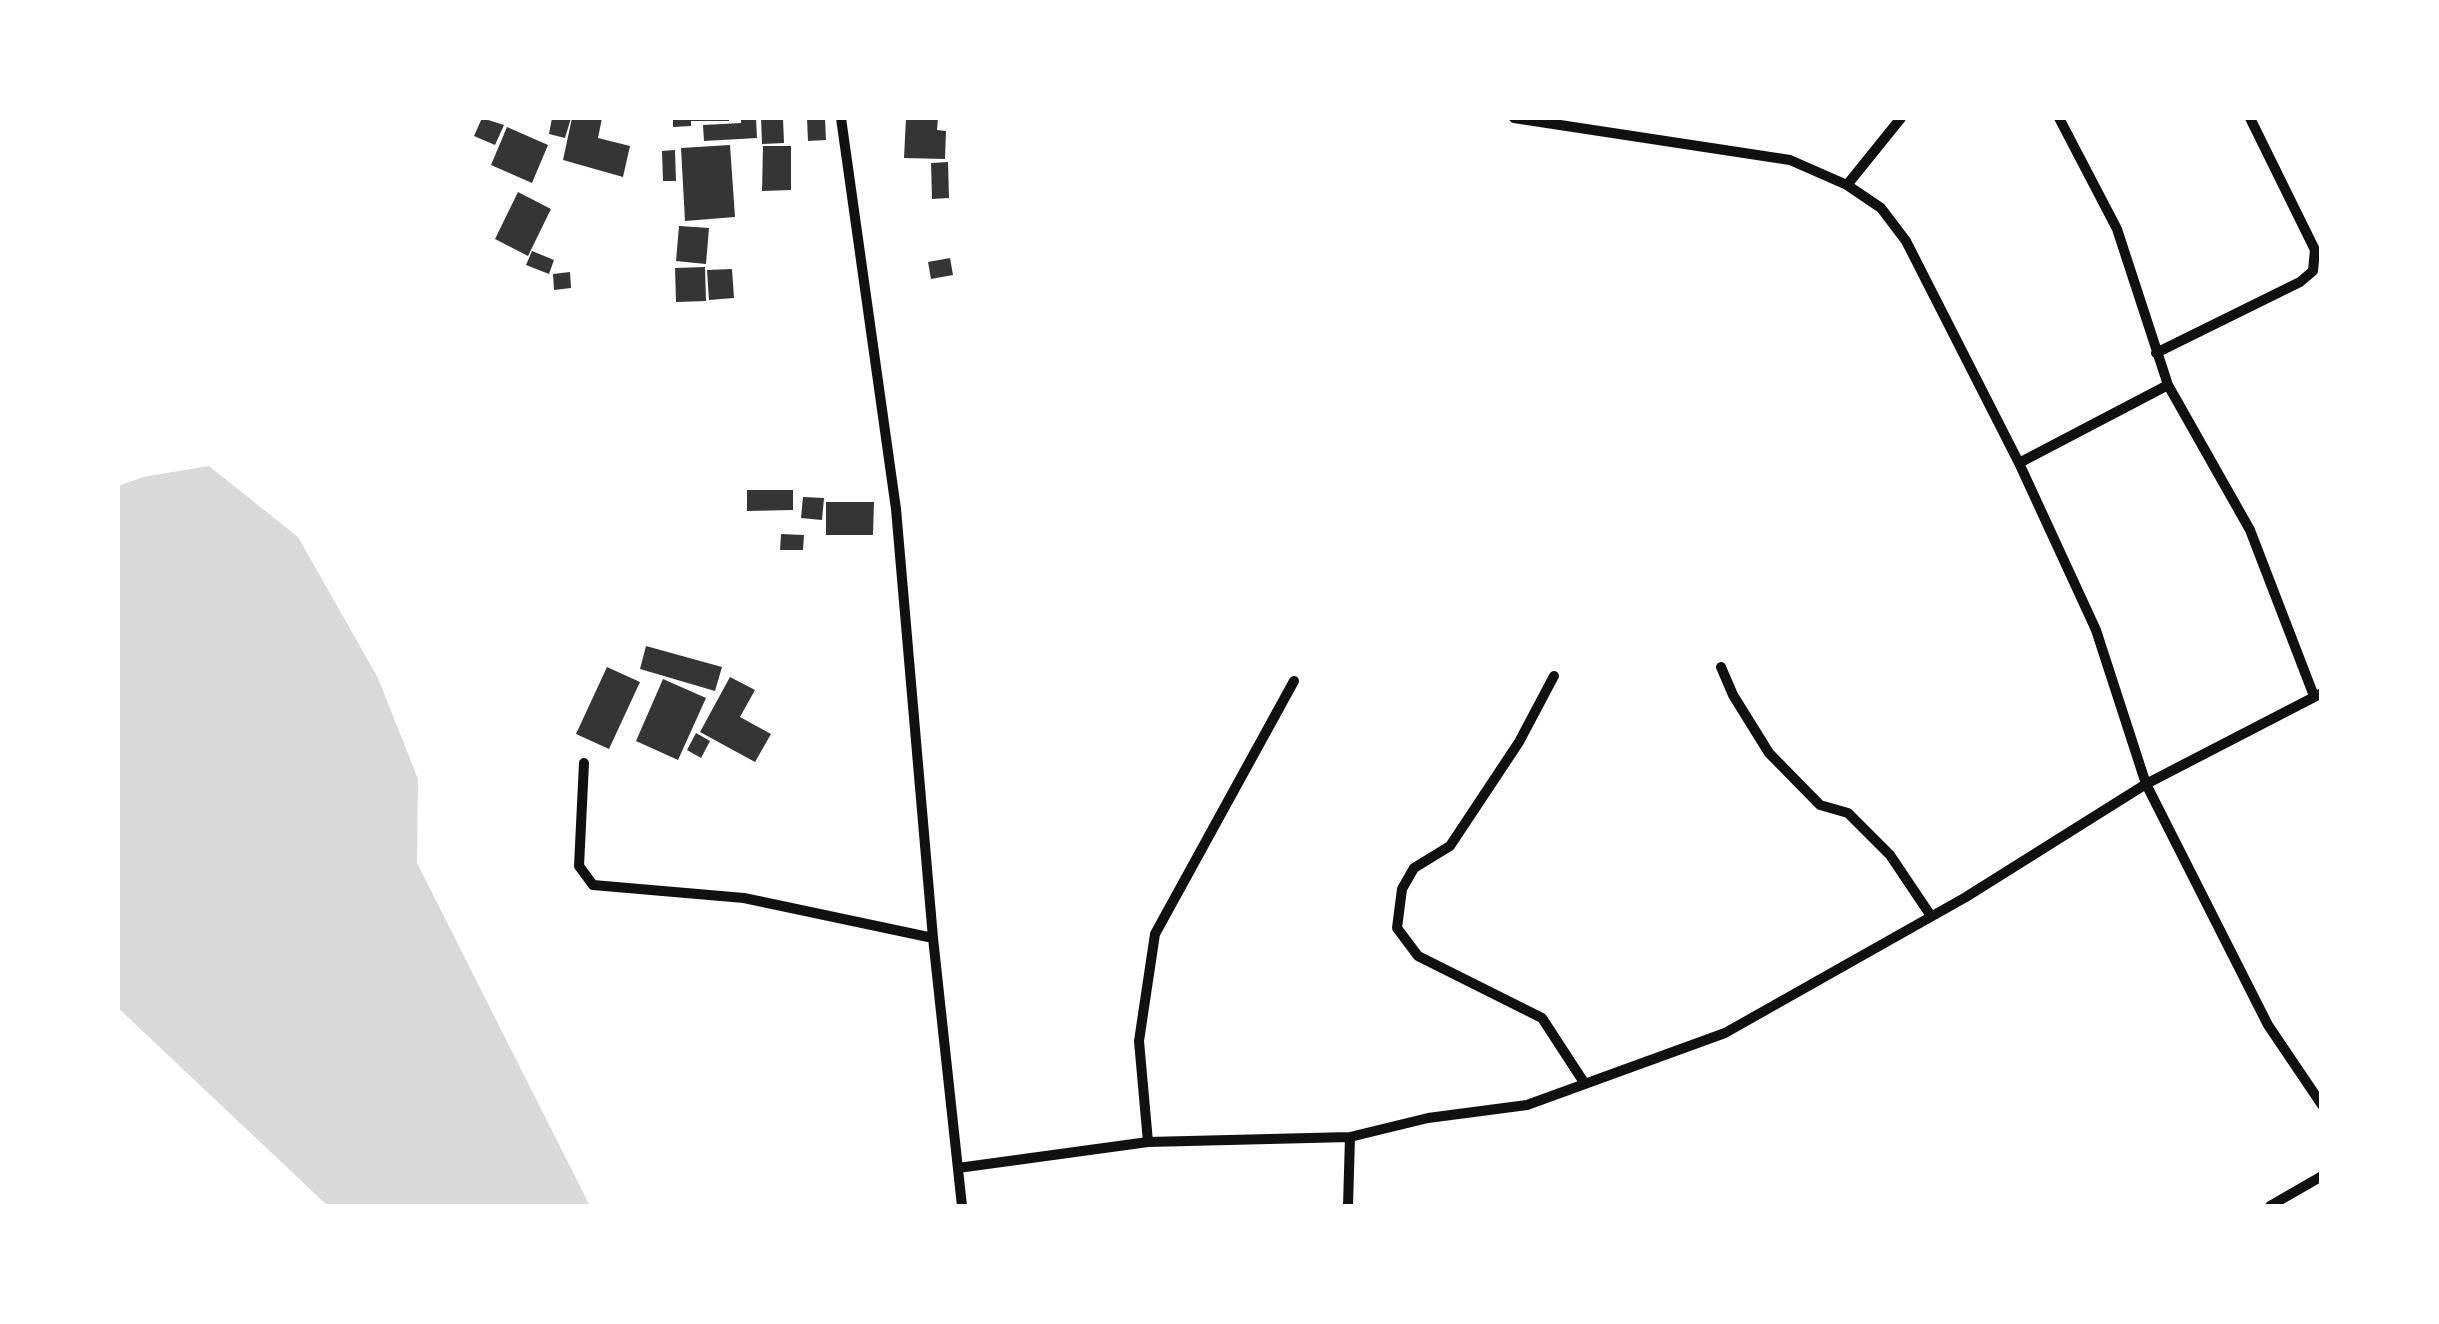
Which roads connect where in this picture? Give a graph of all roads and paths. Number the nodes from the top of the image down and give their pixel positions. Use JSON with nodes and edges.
{"nodes":[{"id":1,"x":842,"y":118,"type":"edge"},
{"id":2,"x":1514,"y":118,"type":"edge"},
{"id":3,"x":1901,"y":118,"type":"edge"},
{"id":4,"x":2059,"y":118,"type":"edge"},
{"id":5,"x":2250,"y":118,"type":"edge"},
{"id":6,"x":1847,"y":185,"type":"junction"},
{"id":7,"x":2317,"y":269,"type":"edge"},
{"id":8,"x":2156,"y":354,"type":"junction"},
{"id":9,"x":2168,"y":385,"type":"junction"},
{"id":10,"x":2019,"y":463,"type":"junction"},
{"id":11,"x":1720,"y":667,"type":"dead end"},
{"id":12,"x":1554,"y":676,"type":"dead end"},
{"id":13,"x":1294,"y":682,"type":"dead end"},
{"id":14,"x":2318,"y":694,"type":"edge"},
{"id":15,"x":584,"y":763,"type":"dead end"},
{"id":16,"x":2146,"y":784,"type":"junction"},
{"id":17,"x":1930,"y":916,"type":"junction"},
{"id":18,"x":933,"y":938,"type":"junction"},
{"id":19,"x":2316,"y":1083,"type":"edge"},
{"id":20,"x":1585,"y":1084,"type":"junction"},
{"id":21,"x":2322,"y":1105,"type":"edge"},
{"id":22,"x":1350,"y":1137,"type":"junction"},
{"id":23,"x":1148,"y":1142,"type":"junction"},
{"id":24,"x":958,"y":1168,"type":"junction"},
{"id":25,"x":2322,"y":1176,"type":"edge"},
{"id":26,"x":962,"y":1206,"type":"edge"},
{"id":27,"x":1348,"y":1206,"type":"edge"},
{"id":28,"x":2270,"y":1206,"type":"edge"}],
"edges":[{"from":1,"to":18,"type":"street"},
{"from":2,"to":6,"type":"street"},
{"from":3,"to":6,"type":"street"},
{"from":4,"to":8,"type":"street"},
{"from":5,"to":7,"type":"street"},
{"from":6,"to":10,"type":"street"},
{"from":7,"to":8,"type":"street"},
{"from":8,"to":9,"type":"street"},
{"from":9,"to":10,"type":"street"},
{"from":9,"to":14,"type":"street"},
{"from":10,"to":16,"type":"street"},
{"from":11,"to":17,"type":"street"},
{"from":12,"to":20,"type":"street"},
{"from":13,"to":23,"type":"street"},
{"from":14,"to":16,"type":"street"},
{"from":15,"to":18,"type":"street"},
{"from":16,"to":17,"type":"street"},
{"from":16,"to":19,"type":"street"},
{"from":17,"to":20,"type":"street"},
{"from":18,"to":24,"type":"street"},
{"from":19,"to":21,"type":"street"},
{"from":20,"to":22,"type":"street"},
{"from":22,"to":23,"type":"street"},
{"from":22,"to":27,"type":"street"},
{"from":23,"to":24,"type":"street"},
{"from":24,"to":26,"type":"street"},
{"from":25,"to":28,"type":"street"}]}
